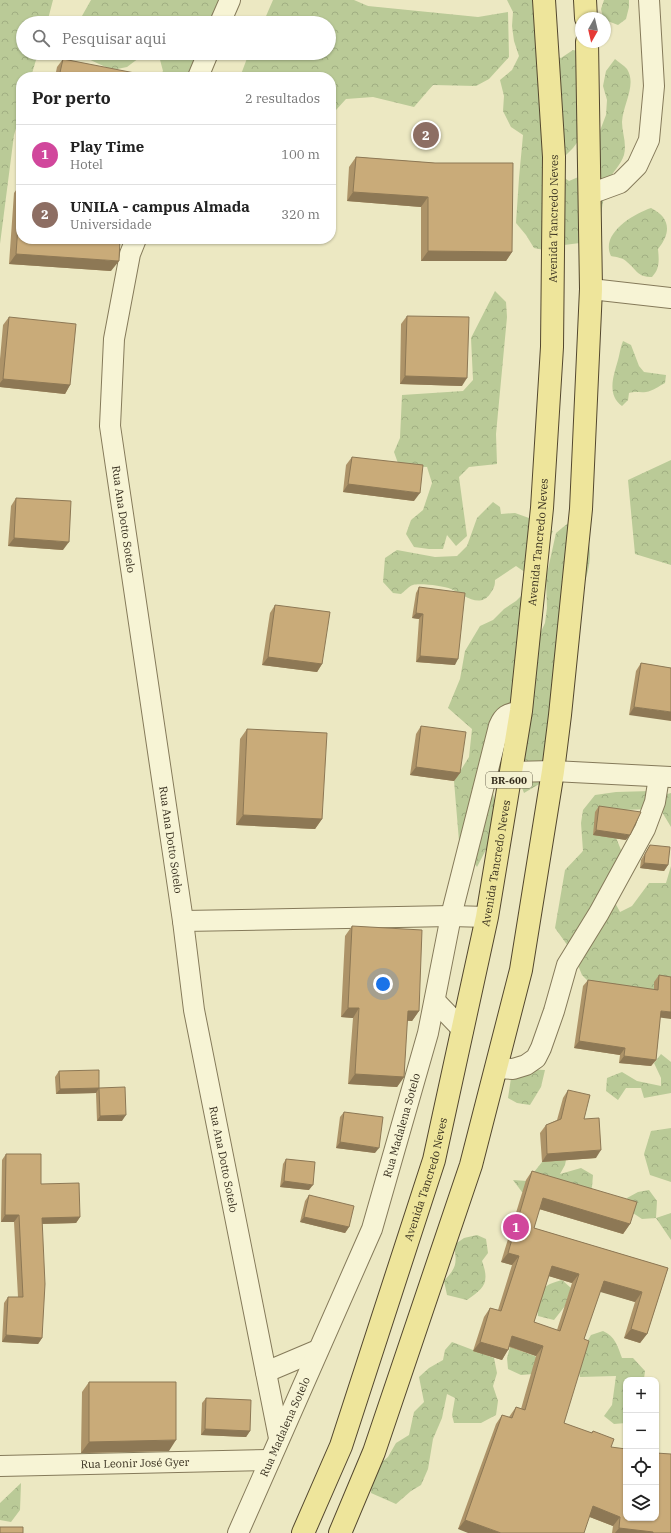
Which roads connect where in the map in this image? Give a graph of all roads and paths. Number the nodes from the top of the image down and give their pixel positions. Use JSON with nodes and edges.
{"nodes":[{"id":1,"x":230,"y":0,"type":"edge"},
{"id":2,"x":544,"y":0,"type":"edge"},
{"id":3,"x":586,"y":0,"type":"edge"},
{"id":4,"x":649,"y":0,"type":"edge"},
{"id":5,"x":586,"y":12,"type":"edge"},
{"id":6,"x":223,"y":16,"type":"edge"},
{"id":7,"x":587,"y":48,"type":"edge"},
{"id":8,"x":205,"y":60,"type":"edge"},
{"id":9,"x":200,"y":72,"type":"edge"},
{"id":10,"x":662,"y":87,"type":"edge"},
{"id":11,"x":590,"y":194,"type":"junction"},
{"id":12,"x":134,"y":244,"type":"edge"},
{"id":13,"x":591,"y":289,"type":"junction"},
{"id":14,"x":671,"y":298,"type":"edge"},
{"id":15,"x":521,"y":711,"type":"junction"},
{"id":16,"x":553,"y":771,"type":"junction"},
{"id":17,"x":511,"y":772,"type":"junction"},
{"id":18,"x":665,"y":777,"type":"edge"},
{"id":19,"x":451,"y":916,"type":"junction"},
{"id":20,"x":487,"y":917,"type":"junction"},
{"id":21,"x":184,"y":921,"type":"junction"},
{"id":22,"x":435,"y":1001,"type":"junction"},
{"id":23,"x":463,"y":1030,"type":"junction"},
{"id":24,"x":496,"y":1068,"type":"junction"},
{"id":25,"x":318,"y":1350,"type":"junction"},
{"id":26,"x":266,"y":1372,"type":"junction"},
{"id":27,"x":279,"y":1438,"type":"junction"},
{"id":28,"x":270,"y":1460,"type":"junction"},
{"id":29,"x":0,"y":1466,"type":"edge"},
{"id":30,"x":343,"y":1530,"type":"edge"},
{"id":31,"x":238,"y":1533,"type":"edge"},
{"id":32,"x":304,"y":1533,"type":"edge"}],
"edges":[{"from":1,"to":6,"type":"street"},
{"from":2,"to":15,"type":"main road","name":"Avenida Tancredo Neves","number":"BR-600"},
{"from":3,"to":5,"type":"main road"},
{"from":4,"to":10,"type":"street"},
{"from":7,"to":11,"type":"main road"},
{"from":8,"to":9,"type":"street"},
{"from":10,"to":11,"type":"street"},
{"from":11,"to":13,"type":"main road"},
{"from":12,"to":21,"type":"street","name":"Rua Ana Dotto Sotelo"},
{"from":13,"to":14,"type":"street"},
{"from":13,"to":16,"type":"main road"},
{"from":15,"to":17,"type":"main road","name":"Avenida Tancredo Neves","number":"BR-600"},
{"from":15,"to":19,"type":"street","name":"Rua Madalena Sotelo"},
{"from":16,"to":17,"type":"street"},
{"from":16,"to":18,"type":"street"},
{"from":16,"to":24,"type":"main road"},
{"from":17,"to":20,"type":"main road","name":"Avenida Tancredo Neves","number":"BR-600"},
{"from":18,"to":24,"type":"street"},
{"from":19,"to":20,"type":"street"},
{"from":19,"to":21,"type":"street"},
{"from":19,"to":22,"type":"street","name":"Rua Madalena Sotelo"},
{"from":20,"to":23,"type":"main road","name":"Avenida Tancredo Neves","number":"BR-600"},
{"from":21,"to":26,"type":"street","name":"Rua Ana Dotto Sotelo"},
{"from":22,"to":23,"type":"street"},
{"from":22,"to":25,"type":"street","name":"Rua Madalena Sotelo"},
{"from":23,"to":32,"type":"main road","name":"Avenida Tancredo Neves","number":"BR-600"},
{"from":24,"to":30,"type":"main road"},
{"from":25,"to":26,"type":"street"},
{"from":25,"to":27,"type":"street","name":"Rua Madalena Sotelo"},
{"from":26,"to":27,"type":"street","name":"Rua Ana Dotto Sotelo"},
{"from":27,"to":28,"type":"street","name":"Rua Madalena Sotelo"},
{"from":28,"to":29,"type":"street","name":"Rua Leonir José Gyer"},
{"from":28,"to":31,"type":"street","name":"Rua Madalena Sotelo"}]}
